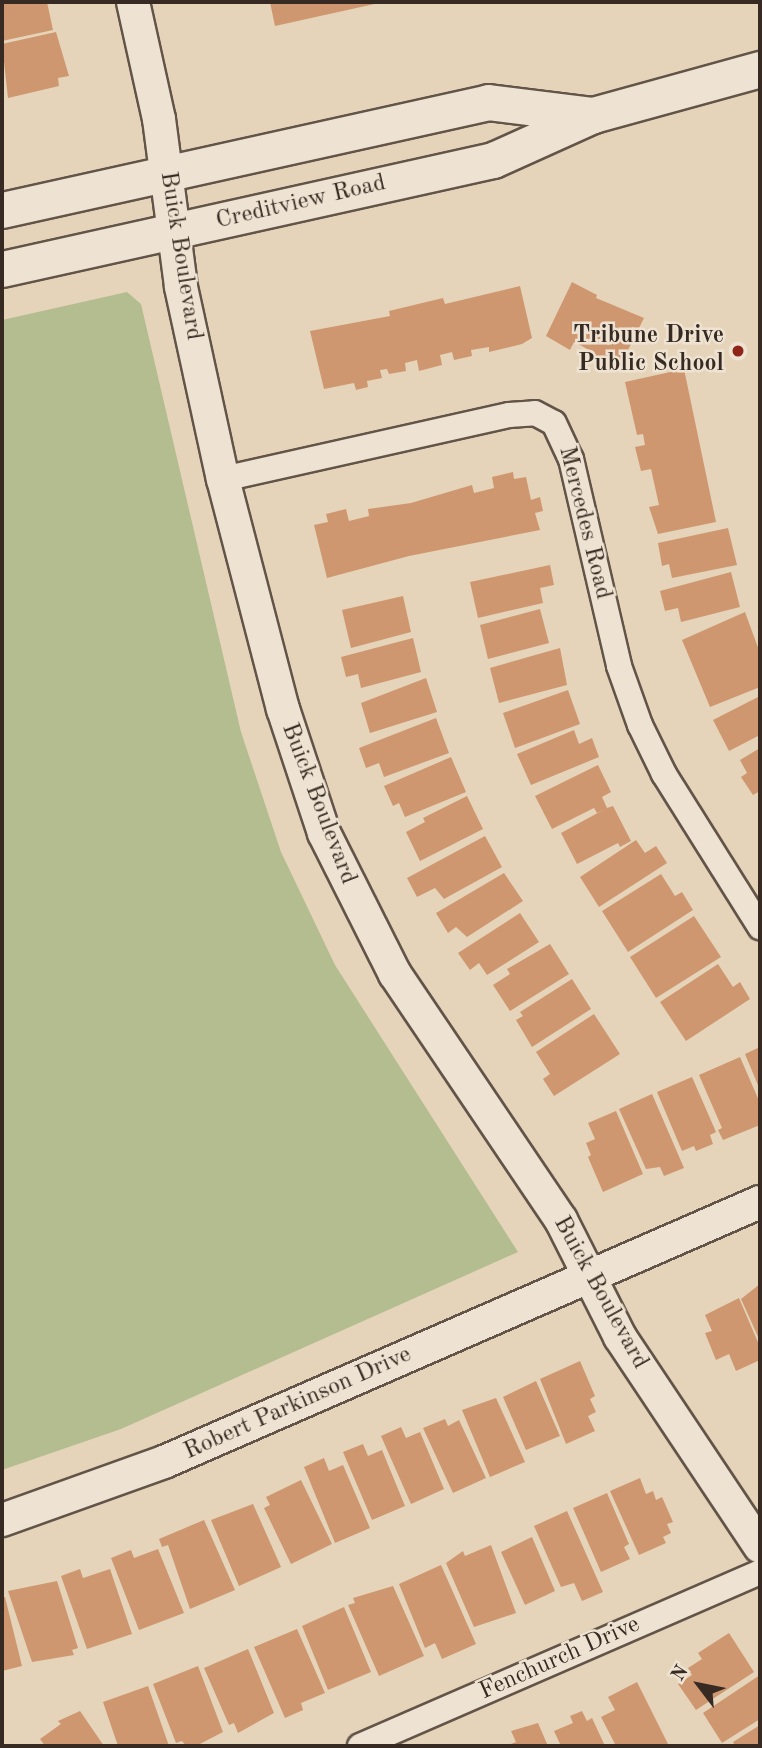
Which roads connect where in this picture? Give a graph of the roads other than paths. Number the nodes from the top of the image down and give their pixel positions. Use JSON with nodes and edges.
{"nodes":[{"id":1,"x":133,"y":2,"type":"edge"},
{"id":2,"x":760,"y":69,"type":"edge"},
{"id":3,"x":593,"y":115,"type":"junction"},
{"id":4,"x":166,"y":174,"type":"junction"},
{"id":5,"x":2,"y":210,"type":"edge"},
{"id":6,"x":174,"y":231,"type":"junction"},
{"id":7,"x":2,"y":269,"type":"edge"},
{"id":8,"x":223,"y":479,"type":"junction"},
{"id":9,"x":760,"y":927,"type":"edge"},
{"id":10,"x":760,"y":1202,"type":"edge"},
{"id":11,"x":590,"y":1276,"type":"junction"},
{"id":12,"x":2,"y":1520,"type":"edge"},
{"id":13,"x":760,"y":1547,"type":"edge"},
{"id":14,"x":760,"y":1572,"type":"edge"},
{"id":15,"x":360,"y":1746,"type":"edge"}],
"edges":[{"from":1,"to":4,"type":"street","name":"Buick Boulevard"},
{"from":2,"to":3,"type":"main road","name":"Creditview Road"},
{"from":3,"to":4,"type":"main road","name":"Creditview Road"},
{"from":3,"to":6,"type":"main road","name":"Creditview Road"},
{"from":4,"to":5,"type":"main road","name":"Creditview Road"},
{"from":4,"to":6,"type":"street","name":"Buick Boulevard"},
{"from":6,"to":7,"type":"main road","name":"Creditview Road"},
{"from":6,"to":8,"type":"street","name":"Buick Boulevard"},
{"from":8,"to":9,"type":"street","name":"Mercedes Road"},
{"from":8,"to":11,"type":"street","name":"Buick Boulevard"},
{"from":10,"to":11,"type":"street","name":"Robert Parkinson Drive"},
{"from":11,"to":12,"type":"street","name":"Robert Parkinson Drive"},
{"from":11,"to":13,"type":"street","name":"Buick Boulevard"},
{"from":14,"to":15,"type":"street","name":"Fenchurch Drive"}]}
